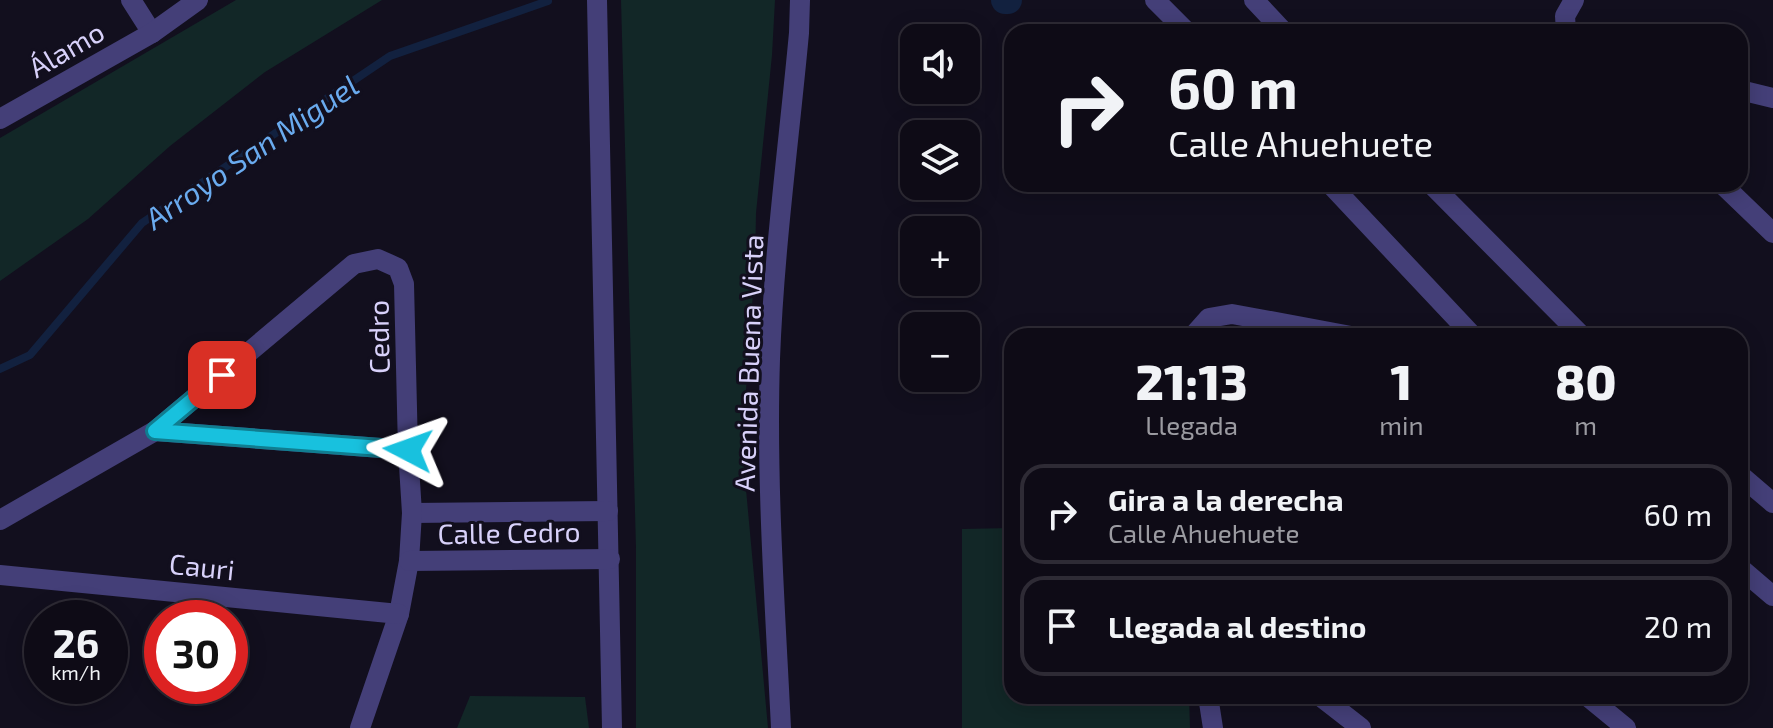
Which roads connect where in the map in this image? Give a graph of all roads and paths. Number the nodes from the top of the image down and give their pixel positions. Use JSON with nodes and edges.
{"nodes":[{"id":1,"x":131,"y":0,"type":"edge"},
{"id":2,"x":198,"y":0,"type":"edge"},
{"id":3,"x":597,"y":0,"type":"edge"},
{"id":4,"x":800,"y":0,"type":"edge"},
{"id":5,"x":1258,"y":4,"type":"edge"},
{"id":6,"x":1162,"y":6,"type":"edge"},
{"id":7,"x":1179,"y":24,"type":"edge"},
{"id":8,"x":1277,"y":24,"type":"edge"},
{"id":9,"x":152,"y":33,"type":"junction"},
{"id":10,"x":1748,"y":92,"type":"edge"},
{"id":11,"x":1773,"y":98,"type":"edge"},
{"id":12,"x":3,"y":111,"type":"edge"},
{"id":13,"x":1338,"y":192,"type":"edge"},
{"id":14,"x":1439,"y":192,"type":"edge"},
{"id":15,"x":1730,"y":192,"type":"edge"},
{"id":16,"x":1773,"y":233,"type":"edge"},
{"id":17,"x":1200,"y":328,"type":"edge"},
{"id":18,"x":1308,"y":328,"type":"edge"},
{"id":19,"x":1465,"y":328,"type":"edge"},
{"id":20,"x":1574,"y":328,"type":"edge"},
{"id":21,"x":155,"y":431,"type":"junction"},
{"id":22,"x":408,"y":450,"type":"junction"},
{"id":23,"x":1748,"y":482,"type":"edge"},
{"id":24,"x":1773,"y":503,"type":"edge"},
{"id":25,"x":608,"y":511,"type":"junction"},
{"id":26,"x":412,"y":513,"type":"junction"},
{"id":27,"x":0,"y":520,"type":"edge"},
{"id":28,"x":610,"y":559,"type":"junction"},
{"id":29,"x":409,"y":561,"type":"junction"},
{"id":30,"x":0,"y":575,"type":"edge"},
{"id":31,"x":1748,"y":575,"type":"edge"},
{"id":32,"x":1773,"y":596,"type":"edge"},
{"id":33,"x":399,"y":614,"type":"junction"},
{"id":34,"x":1209,"y":704,"type":"edge"},
{"id":35,"x":1330,"y":704,"type":"edge"},
{"id":36,"x":1597,"y":704,"type":"edge"},
{"id":37,"x":360,"y":728,"type":"edge"},
{"id":38,"x":612,"y":728,"type":"edge"},
{"id":39,"x":781,"y":728,"type":"edge"},
{"id":40,"x":1213,"y":728,"type":"edge"},
{"id":41,"x":1361,"y":728,"type":"edge"},
{"id":42,"x":1626,"y":728,"type":"edge"}],
"edges":[{"from":1,"to":9,"type":"street"},
{"from":2,"to":9,"type":"street","name":"Álamo"},
{"from":3,"to":25,"type":"street"},
{"from":4,"to":39,"type":"street","name":"Avenida Buena Vista"},
{"from":5,"to":8,"type":"street"},
{"from":6,"to":7,"type":"street"},
{"from":9,"to":12,"type":"street","name":"Álamo"},
{"from":10,"to":11,"type":"street"},
{"from":13,"to":19,"type":"street"},
{"from":14,"to":20,"type":"street"},
{"from":15,"to":16,"type":"street"},
{"from":17,"to":18,"type":"street"},
{"from":21,"to":22,"type":"street"},
{"from":21,"to":22,"type":"street","name":"Cedro"},
{"from":21,"to":27,"type":"street"},
{"from":22,"to":26,"type":"street","name":"Cedro"},
{"from":23,"to":24,"type":"street"},
{"from":25,"to":26,"type":"street","name":"Calle Cedro"},
{"from":25,"to":28,"type":"street"},
{"from":26,"to":29,"type":"street","name":"Cedro"},
{"from":28,"to":29,"type":"street","name":"Calle Cedro"},
{"from":28,"to":38,"type":"street"},
{"from":29,"to":33,"type":"street","name":"Cedro"},
{"from":30,"to":33,"type":"street","name":"Cauri"},
{"from":31,"to":32,"type":"street"},
{"from":33,"to":37,"type":"street","name":"Cedro"},
{"from":34,"to":40,"type":"street"},
{"from":35,"to":41,"type":"street"},
{"from":36,"to":42,"type":"street"}]}
